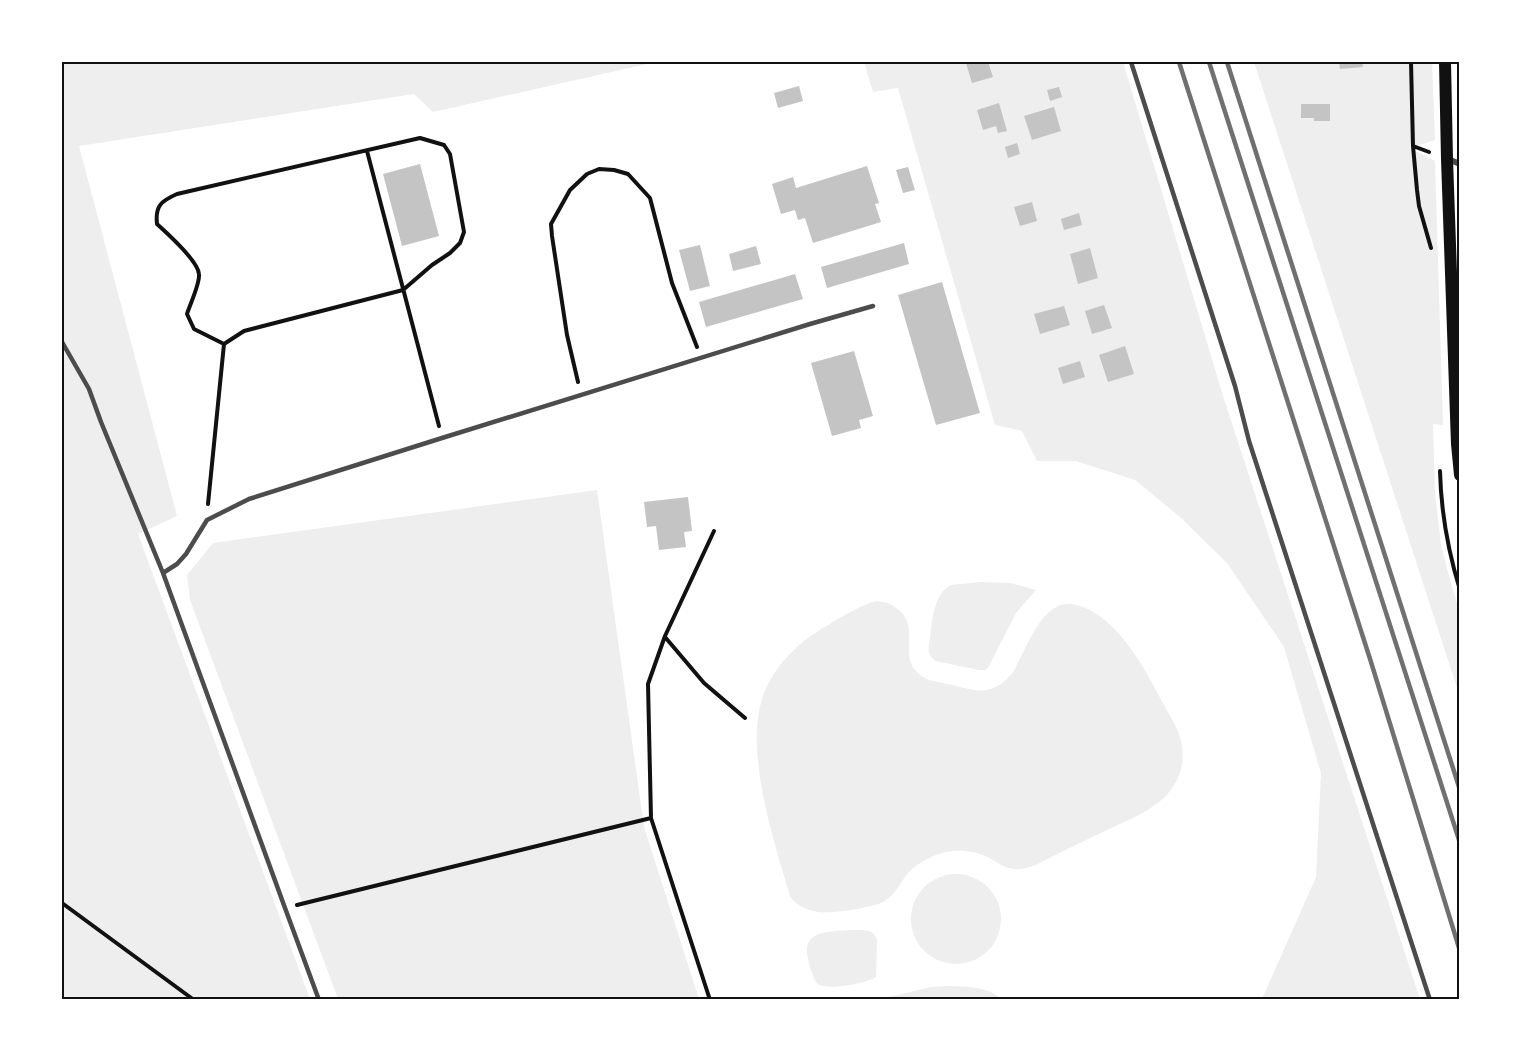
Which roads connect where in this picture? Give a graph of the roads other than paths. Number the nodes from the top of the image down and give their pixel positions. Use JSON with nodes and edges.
{"nodes":[{"id":1,"x":1131,"y":62,"type":"edge"},
{"id":2,"x":1445,"y":62,"type":"edge"},
{"id":3,"x":1447,"y":159,"type":"junction"},
{"id":4,"x":1460,"y":164,"type":"edge"},
{"id":5,"x":873,"y":306,"type":"dead end"},
{"id":6,"x":62,"y":342,"type":"edge"},
{"id":7,"x":1457,"y":369,"type":"edge"},
{"id":8,"x":1460,"y":475,"type":"edge"},
{"id":9,"x":163,"y":573,"type":"junction"},
{"id":10,"x":320,"y":999,"type":"edge"},
{"id":11,"x":1430,"y":999,"type":"edge"}],
"edges":[{"from":1,"to":11,"type":"lane"},
{"from":2,"to":3,"type":"main road"},
{"from":3,"to":4,"type":"street"},
{"from":3,"to":7,"type":"main road"},
{"from":5,"to":9,"type":"lane"},
{"from":6,"to":9,"type":"lane"},
{"from":7,"to":8,"type":"main road"},
{"from":9,"to":10,"type":"lane"}]}
